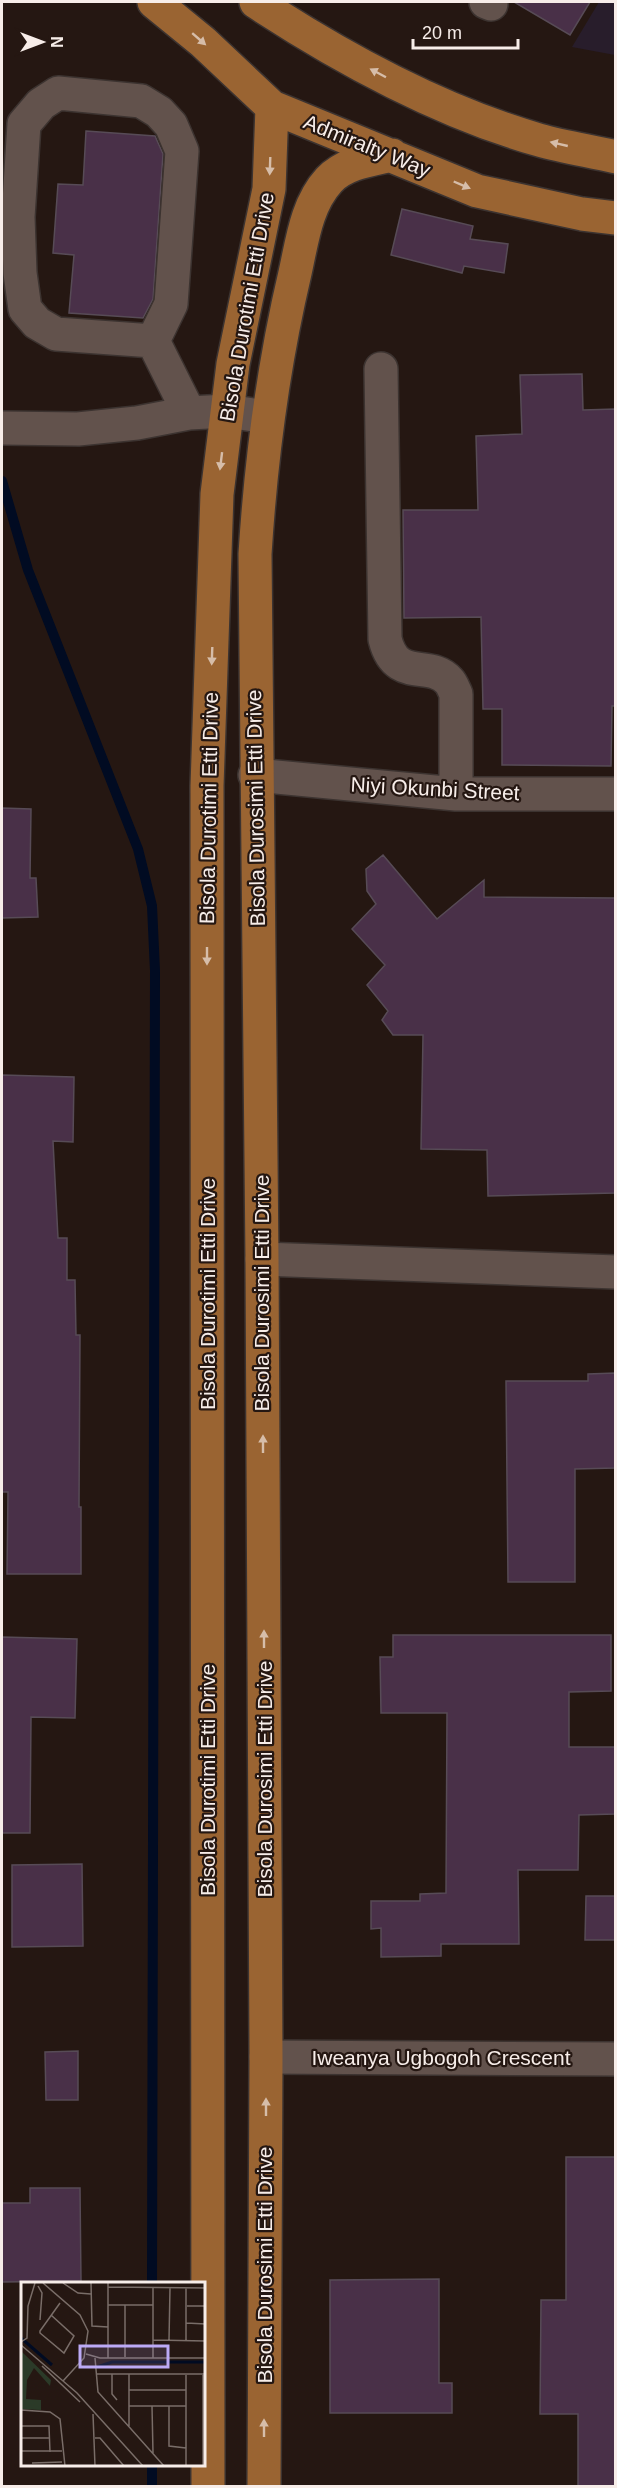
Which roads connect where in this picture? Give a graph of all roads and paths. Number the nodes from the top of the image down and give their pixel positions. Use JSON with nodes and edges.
{"nodes":[{"id":1,"x":154,"y":2,"type":"edge"},
{"id":2,"x":255,"y":2,"type":"edge"},
{"id":3,"x":272,"y":107,"type":"junction"},
{"id":4,"x":392,"y":155,"type":"junction"},
{"id":5,"x":615,"y":157,"type":"edge"},
{"id":6,"x":615,"y":218,"type":"edge"},
{"id":7,"x":153,"y":341,"type":"junction"},
{"id":8,"x":381,"y":369,"type":"dead end"},
{"id":9,"x":227,"y":411,"type":"junction"},
{"id":10,"x":189,"y":413,"type":"junction"},
{"id":11,"x":267,"y":417,"type":"junction"},
{"id":12,"x":2,"y":428,"type":"edge"},
{"id":13,"x":255,"y":776,"type":"junction"},
{"id":14,"x":456,"y":794,"type":"junction"},
{"id":15,"x":615,"y":794,"type":"edge"},
{"id":16,"x":262,"y":1259,"type":"junction"},
{"id":17,"x":615,"y":1272,"type":"edge"},
{"id":18,"x":266,"y":2057,"type":"junction"},
{"id":19,"x":615,"y":2060,"type":"edge"},
{"id":20,"x":208,"y":2487,"type":"edge"},
{"id":21,"x":264,"y":2487,"type":"edge"}],
"edges":[{"from":1,"to":3,"type":"main road","name":"Admiralty Way","one_way":true},
{"from":5,"to":2,"type":"main road","one_way":true},
{"from":3,"to":4,"type":"main road","name":"Admiralty Way"},
{"from":3,"to":9,"type":"main road","name":"Bisola Durotimi Etti Drive","one_way":true},
{"from":4,"to":6,"type":"main road","name":"Admiralty Way","one_way":true},
{"from":4,"to":11,"type":"main road","name":"Bisola Durosimi Etti Drive"},
{"from":7,"to":7,"type":"street"},
{"from":7,"to":10,"type":"street"},
{"from":8,"to":14,"type":"street"},
{"from":9,"to":10,"type":"street"},
{"from":9,"to":11,"type":"street"},
{"from":9,"to":20,"type":"main road","name":"Bisola Durotimi Etti Drive","one_way":true},
{"from":10,"to":12,"type":"street"},
{"from":11,"to":13,"type":"main road","name":"Bisola Durosimi Etti Drive"},
{"from":13,"to":14,"type":"street","name":"Niyi Okunbi Street"},
{"from":13,"to":16,"type":"main road","name":"Bisola Durosimi Etti Drive"},
{"from":14,"to":15,"type":"street","name":"Niyi Okunbi Street"},
{"from":16,"to":17,"type":"street"},
{"from":18,"to":16,"type":"main road","name":"Bisola Durosimi Etti Drive","one_way":true},
{"from":18,"to":19,"type":"street","name":"Iweanya Ugbogoh Crescent"},
{"from":21,"to":18,"type":"main road","name":"Bisola Durosimi Etti Drive","one_way":true}]}
